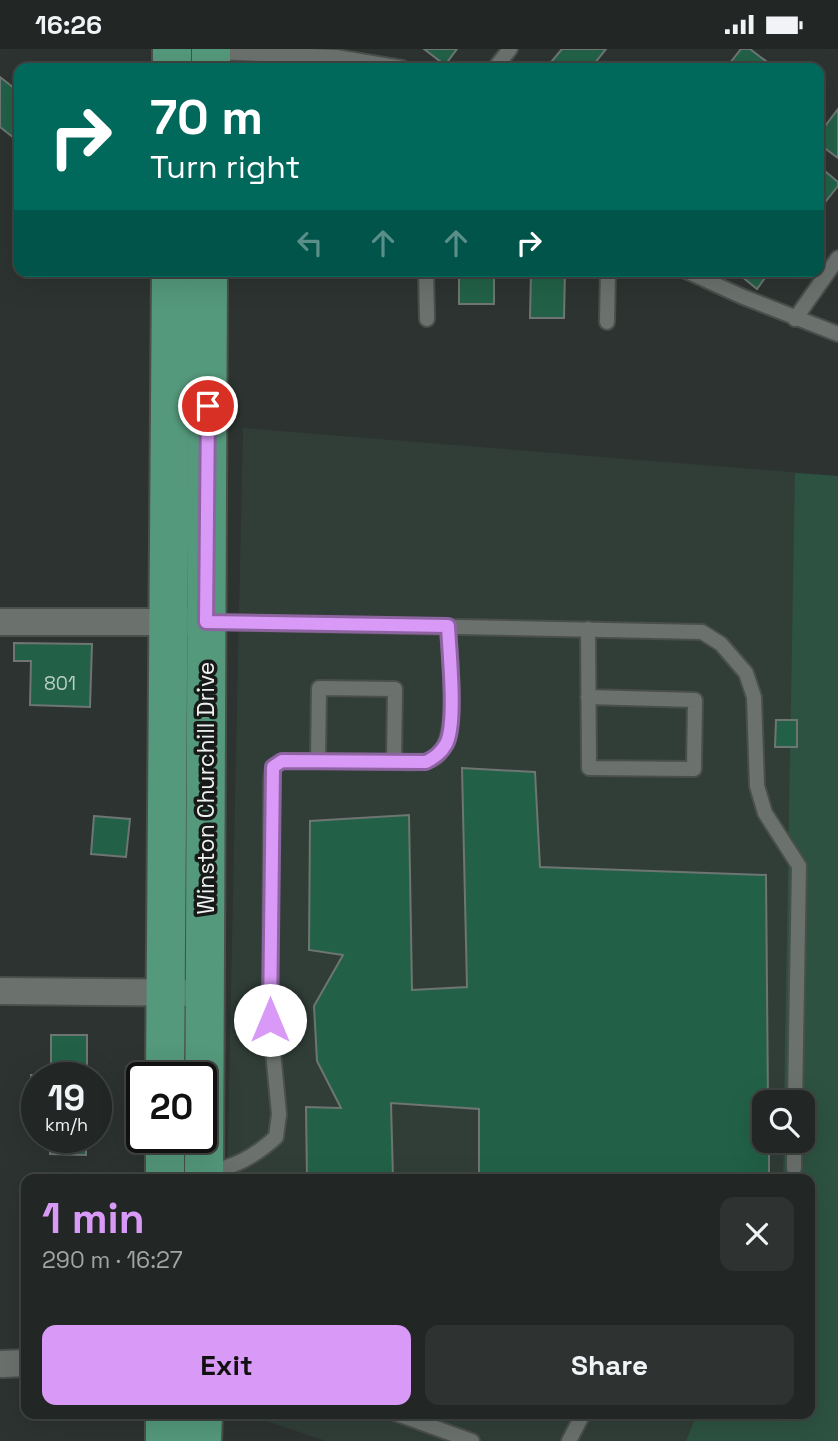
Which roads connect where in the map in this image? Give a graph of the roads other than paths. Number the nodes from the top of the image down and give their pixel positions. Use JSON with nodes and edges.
{"nodes":[{"id":1,"x":510,"y":49,"type":"edge"},
{"id":2,"x":336,"y":53,"type":"edge"},
{"id":3,"x":211,"y":56,"type":"edge"},
{"id":4,"x":380,"y":63,"type":"edge"},
{"id":5,"x":499,"y":63,"type":"edge"},
{"id":6,"x":838,"y":258,"type":"edge"},
{"id":7,"x":171,"y":277,"type":"edge"},
{"id":8,"x":208,"y":277,"type":"edge"},
{"id":9,"x":426,"y":277,"type":"edge"},
{"id":10,"x":608,"y":277,"type":"edge"},
{"id":11,"x":700,"y":277,"type":"edge"},
{"id":12,"x":427,"y":319,"type":"dead end"},
{"id":13,"x":794,"y":319,"type":"junction"},
{"id":14,"x":607,"y":322,"type":"dead end"},
{"id":15,"x":838,"y":334,"type":"edge"},
{"id":16,"x":0,"y":622,"type":"edge"},
{"id":17,"x":169,"y":622,"type":"junction"},
{"id":18,"x":206,"y":622,"type":"junction"},
{"id":19,"x":448,"y":626,"type":"junction"},
{"id":20,"x":588,"y":629,"type":"junction"},
{"id":21,"x":588,"y":698,"type":"junction"},
{"id":22,"x":318,"y":761,"type":"junction"},
{"id":23,"x":394,"y":762,"type":"junction"},
{"id":24,"x":0,"y":991,"type":"edge"},
{"id":25,"x":166,"y":993,"type":"junction"},
{"id":26,"x":205,"y":993,"type":"junction"},
{"id":27,"x":165,"y":1062,"type":"edge"},
{"id":28,"x":795,"y":1090,"type":"edge"},
{"id":29,"x":794,"y":1153,"type":"edge"},
{"id":30,"x":794,"y":1168,"type":"dead end"},
{"id":31,"x":182,"y":1170,"type":"edge"},
{"id":32,"x":165,"y":1419,"type":"edge"},
{"id":33,"x":203,"y":1419,"type":"edge"},
{"id":34,"x":411,"y":1419,"type":"edge"},
{"id":35,"x":580,"y":1419,"type":"edge"},
{"id":36,"x":164,"y":1441,"type":"edge"},
{"id":37,"x":202,"y":1441,"type":"edge"},
{"id":38,"x":472,"y":1441,"type":"edge"},
{"id":39,"x":569,"y":1441,"type":"edge"}],
"edges":[{"from":1,"to":5,"type":"lane"},
{"from":2,"to":3,"type":"lane"},
{"from":2,"to":4,"type":"lane"},
{"from":6,"to":13,"type":"lane"},
{"from":7,"to":17,"type":"highway","name":"Winston Churchill Drive"},
{"from":8,"to":18,"type":"highway","name":"Winston Churchill Drive"},
{"from":9,"to":12,"type":"lane"},
{"from":10,"to":14,"type":"lane"},
{"from":11,"to":13,"type":"lane"},
{"from":13,"to":15,"type":"lane"},
{"from":16,"to":17,"type":"street"},
{"from":17,"to":18,"type":"street"},
{"from":17,"to":25,"type":"highway","name":"Winston Churchill Drive"},
{"from":18,"to":19,"type":"lane"},
{"from":18,"to":26,"type":"highway","name":"Winston Churchill Drive"},
{"from":19,"to":20,"type":"lane"},
{"from":19,"to":23,"type":"lane"},
{"from":20,"to":21,"type":"lane"},
{"from":20,"to":28,"type":"lane"},
{"from":21,"to":21,"type":"lane"},
{"from":22,"to":23,"type":"lane"},
{"from":22,"to":23,"type":"lane"},
{"from":22,"to":31,"type":"lane"},
{"from":24,"to":25,"type":"street"},
{"from":25,"to":26,"type":"street"},
{"from":25,"to":27,"type":"highway","name":"Winston Churchill Drive"},
{"from":26,"to":31,"type":"highway","name":"Winston Churchill Drive"},
{"from":29,"to":30,"type":"lane"},
{"from":32,"to":36,"type":"highway"},
{"from":33,"to":37,"type":"highway"},
{"from":34,"to":38,"type":"lane"},
{"from":35,"to":39,"type":"lane"}]}
